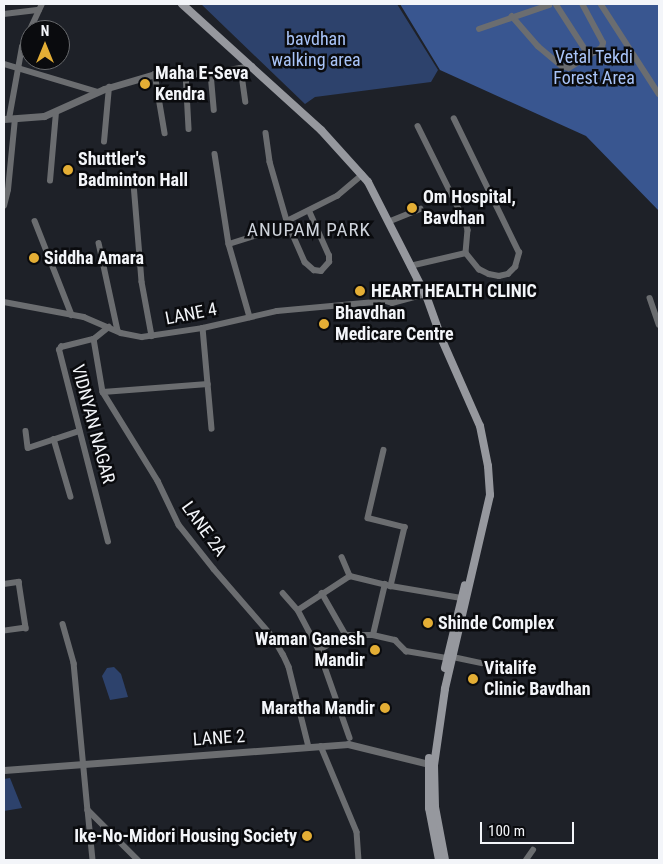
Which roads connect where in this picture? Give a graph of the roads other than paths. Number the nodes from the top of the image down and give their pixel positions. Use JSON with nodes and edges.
{"nodes":[{"id":1,"x":182,"y":4,"type":"edge"},
{"id":2,"x":552,"y":4,"type":"edge"},
{"id":3,"x":582,"y":4,"type":"edge"},
{"id":4,"x":601,"y":4,"type":"edge"},
{"id":5,"x":40,"y":7,"type":"edge"},
{"id":6,"x":4,"y":14,"type":"edge"},
{"id":7,"x":512,"y":16,"type":"junction"},
{"id":8,"x":479,"y":29,"type":"dead end"},
{"id":9,"x":589,"y":55,"type":"junction"},
{"id":10,"x":4,"y":64,"type":"edge"},
{"id":11,"x":251,"y":66,"type":"junction"},
{"id":12,"x":19,"y":67,"type":"junction"},
{"id":13,"x":240,"y":68,"type":"junction"},
{"id":14,"x":186,"y":73,"type":"junction"},
{"id":15,"x":211,"y":73,"type":"junction"},
{"id":16,"x":156,"y":74,"type":"junction"},
{"id":17,"x":109,"y":87,"type":"junction"},
{"id":18,"x":98,"y":92,"type":"junction"},
{"id":19,"x":659,"y":94,"type":"edge"},
{"id":20,"x":246,"y":102,"type":"dead end"},
{"id":21,"x":214,"y":110,"type":"dead end"},
{"id":22,"x":56,"y":112,"type":"junction"},
{"id":23,"x":9,"y":119,"type":"edge"},
{"id":24,"x":454,"y":119,"type":"dead end"},
{"id":25,"x":418,"y":126,"type":"dead end"},
{"id":26,"x":189,"y":129,"type":"dead end"},
{"id":27,"x":165,"y":133,"type":"dead end"},
{"id":28,"x":266,"y":133,"type":"dead end"},
{"id":29,"x":104,"y":142,"type":"dead end"},
{"id":30,"x":215,"y":154,"type":"dead end"},
{"id":31,"x":362,"y":175,"type":"junction"},
{"id":32,"x":50,"y":180,"type":"dead end"},
{"id":33,"x":134,"y":184,"type":"dead end"},
{"id":34,"x":4,"y":206,"type":"edge"},
{"id":35,"x":421,"y":208,"type":"dead end"},
{"id":36,"x":309,"y":211,"type":"junction"},
{"id":37,"x":35,"y":221,"type":"dead end"},
{"id":38,"x":388,"y":222,"type":"junction"},
{"id":39,"x":288,"y":223,"type":"junction"},
{"id":40,"x":98,"y":243,"type":"dead end"},
{"id":41,"x":228,"y":244,"type":"junction"},
{"id":42,"x":466,"y":253,"type":"junction"},
{"id":43,"x":410,"y":266,"type":"junction"},
{"id":44,"x":417,"y":279,"type":"junction"},
{"id":45,"x":425,"y":294,"type":"junction"},
{"id":46,"x":650,"y":298,"type":"dead end"},
{"id":47,"x":386,"y":301,"type":"junction"},
{"id":48,"x":4,"y":302,"type":"edge"},
{"id":49,"x":72,"y":315,"type":"junction"},
{"id":50,"x":250,"y":317,"type":"junction"},
{"id":51,"x":659,"y":324,"type":"edge"},
{"id":52,"x":109,"y":327,"type":"junction"},
{"id":53,"x":203,"y":328,"type":"junction"},
{"id":54,"x":118,"y":332,"type":"junction"},
{"id":55,"x":152,"y":336,"type":"junction"},
{"id":56,"x":94,"y":339,"type":"junction"},
{"id":57,"x":208,"y":384,"type":"junction"},
{"id":58,"x":103,"y":392,"type":"junction"},
{"id":59,"x":212,"y":430,"type":"dead end"},
{"id":60,"x":26,"y":431,"type":"dead end"},
{"id":61,"x":79,"y":431,"type":"junction"},
{"id":62,"x":54,"y":440,"type":"junction"},
{"id":63,"x":384,"y":450,"type":"dead end"},
{"id":64,"x":71,"y":497,"type":"dead end"},
{"id":65,"x":108,"y":542,"type":"dead end"},
{"id":66,"x":342,"y":557,"type":"dead end"},
{"id":67,"x":350,"y":576,"type":"junction"},
{"id":68,"x":470,"y":578,"type":"junction"},
{"id":69,"x":4,"y":584,"type":"edge"},
{"id":70,"x":388,"y":585,"type":"junction"},
{"id":71,"x":283,"y":593,"type":"dead end"},
{"id":72,"x":322,"y":593,"type":"junction"},
{"id":73,"x":461,"y":598,"type":"junction"},
{"id":74,"x":298,"y":610,"type":"junction"},
{"id":75,"x":63,"y":624,"type":"dead end"},
{"id":76,"x":4,"y":631,"type":"edge"},
{"id":77,"x":373,"y":635,"type":"junction"},
{"id":78,"x":346,"y":636,"type":"junction"},
{"id":79,"x":319,"y":650,"type":"junction"},
{"id":80,"x":450,"y":658,"type":"junction"},
{"id":81,"x":481,"y":663,"type":"dead end"},
{"id":82,"x":350,"y":738,"type":"dead end"},
{"id":83,"x":321,"y":746,"type":"junction"},
{"id":84,"x":309,"y":747,"type":"junction"},
{"id":85,"x":82,"y":764,"type":"junction"},
{"id":86,"x":431,"y":765,"type":"junction"},
{"id":87,"x":4,"y":770,"type":"edge"},
{"id":88,"x":88,"y":810,"type":"junction"},
{"id":89,"x":533,"y":850,"type":"dead end"},
{"id":90,"x":93,"y":860,"type":"edge"},
{"id":91,"x":138,"y":860,"type":"edge"},
{"id":92,"x":359,"y":860,"type":"edge"},
{"id":93,"x":439,"y":860,"type":"edge"},
{"id":94,"x":445,"y":860,"type":"edge"},
{"id":95,"x":526,"y":860,"type":"edge"}],
"edges":[{"from":1,"to":11,"type":"main road"},
{"from":2,"to":7,"type":"street"},
{"from":2,"to":9,"type":"street"},
{"from":3,"to":9,"type":"street"},
{"from":4,"to":19,"type":"street"},
{"from":5,"to":6,"type":"street"},
{"from":5,"to":12,"type":"street"},
{"from":7,"to":8,"type":"street"},
{"from":7,"to":9,"type":"street"},
{"from":10,"to":12,"type":"street"},
{"from":11,"to":13,"type":"street"},
{"from":11,"to":31,"type":"main road"},
{"from":12,"to":18,"type":"street"},
{"from":12,"to":23,"type":"street"},
{"from":13,"to":15,"type":"street"},
{"from":13,"to":20,"type":"street"},
{"from":14,"to":15,"type":"street"},
{"from":14,"to":16,"type":"street"},
{"from":14,"to":26,"type":"street"},
{"from":15,"to":21,"type":"street"},
{"from":16,"to":17,"type":"street"},
{"from":16,"to":27,"type":"street"},
{"from":17,"to":18,"type":"street"},
{"from":17,"to":29,"type":"street"},
{"from":18,"to":22,"type":"street"},
{"from":22,"to":23,"type":"street"},
{"from":22,"to":32,"type":"street"},
{"from":23,"to":34,"type":"street"},
{"from":24,"to":42,"type":"street"},
{"from":25,"to":42,"type":"street"},
{"from":28,"to":39,"type":"street"},
{"from":30,"to":41,"type":"street"},
{"from":31,"to":36,"type":"street"},
{"from":31,"to":38,"type":"main road"},
{"from":33,"to":55,"type":"street"},
{"from":35,"to":38,"type":"street"},
{"from":36,"to":39,"type":"street"},
{"from":36,"to":39,"type":"street"},
{"from":37,"to":49,"type":"street"},
{"from":38,"to":43,"type":"main road"},
{"from":39,"to":41,"type":"street"},
{"from":40,"to":54,"type":"street"},
{"from":41,"to":50,"type":"street"},
{"from":42,"to":43,"type":"street"},
{"from":43,"to":44,"type":"main road"},
{"from":44,"to":45,"type":"main road"},
{"from":44,"to":47,"type":"street","name":"LANE 4"},
{"from":45,"to":47,"type":"street","name":"LANE 4"},
{"from":45,"to":68,"type":"main road"},
{"from":46,"to":51,"type":"street"},
{"from":47,"to":50,"type":"street","name":"LANE 4"},
{"from":48,"to":49,"type":"street","name":"LANE 4"},
{"from":49,"to":52,"type":"street","name":"LANE 4"},
{"from":50,"to":53,"type":"street","name":"LANE 4"},
{"from":52,"to":54,"type":"street","name":"LANE 4"},
{"from":52,"to":56,"type":"street"},
{"from":53,"to":55,"type":"street","name":"LANE 4"},
{"from":53,"to":57,"type":"street"},
{"from":54,"to":55,"type":"street","name":"LANE 4"},
{"from":56,"to":58,"type":"street","name":"LANE 2A"},
{"from":56,"to":61,"type":"street","name":"VIDNYAN NAGAR"},
{"from":57,"to":58,"type":"street"},
{"from":57,"to":59,"type":"street"},
{"from":58,"to":84,"type":"street","name":"LANE 2A"},
{"from":60,"to":62,"type":"street"},
{"from":61,"to":62,"type":"street"},
{"from":61,"to":65,"type":"street","name":"VIDNYAN NAGAR"},
{"from":62,"to":64,"type":"street"},
{"from":63,"to":70,"type":"street"},
{"from":66,"to":67,"type":"street"},
{"from":67,"to":70,"type":"street"},
{"from":67,"to":72,"type":"street"},
{"from":68,"to":73,"type":"main road"},
{"from":68,"to":80,"type":"main road"},
{"from":69,"to":76,"type":"street"},
{"from":70,"to":73,"type":"street"},
{"from":70,"to":77,"type":"street"},
{"from":71,"to":74,"type":"street"},
{"from":72,"to":74,"type":"street"},
{"from":72,"to":78,"type":"street"},
{"from":73,"to":80,"type":"main road"},
{"from":74,"to":79,"type":"street"},
{"from":75,"to":85,"type":"street"},
{"from":77,"to":78,"type":"street"},
{"from":77,"to":80,"type":"street"},
{"from":78,"to":79,"type":"street"},
{"from":79,"to":82,"type":"street"},
{"from":80,"to":81,"type":"street"},
{"from":80,"to":86,"type":"main road"},
{"from":83,"to":84,"type":"street","name":"LANE 2"},
{"from":83,"to":86,"type":"street","name":"LANE 2"},
{"from":83,"to":92,"type":"street"},
{"from":84,"to":85,"type":"street","name":"LANE 2"},
{"from":85,"to":87,"type":"street","name":"LANE 2"},
{"from":85,"to":88,"type":"street"},
{"from":86,"to":93,"type":"main road"},
{"from":86,"to":94,"type":"main road"},
{"from":88,"to":90,"type":"street"},
{"from":88,"to":91,"type":"street"},
{"from":89,"to":95,"type":"street"}]}
